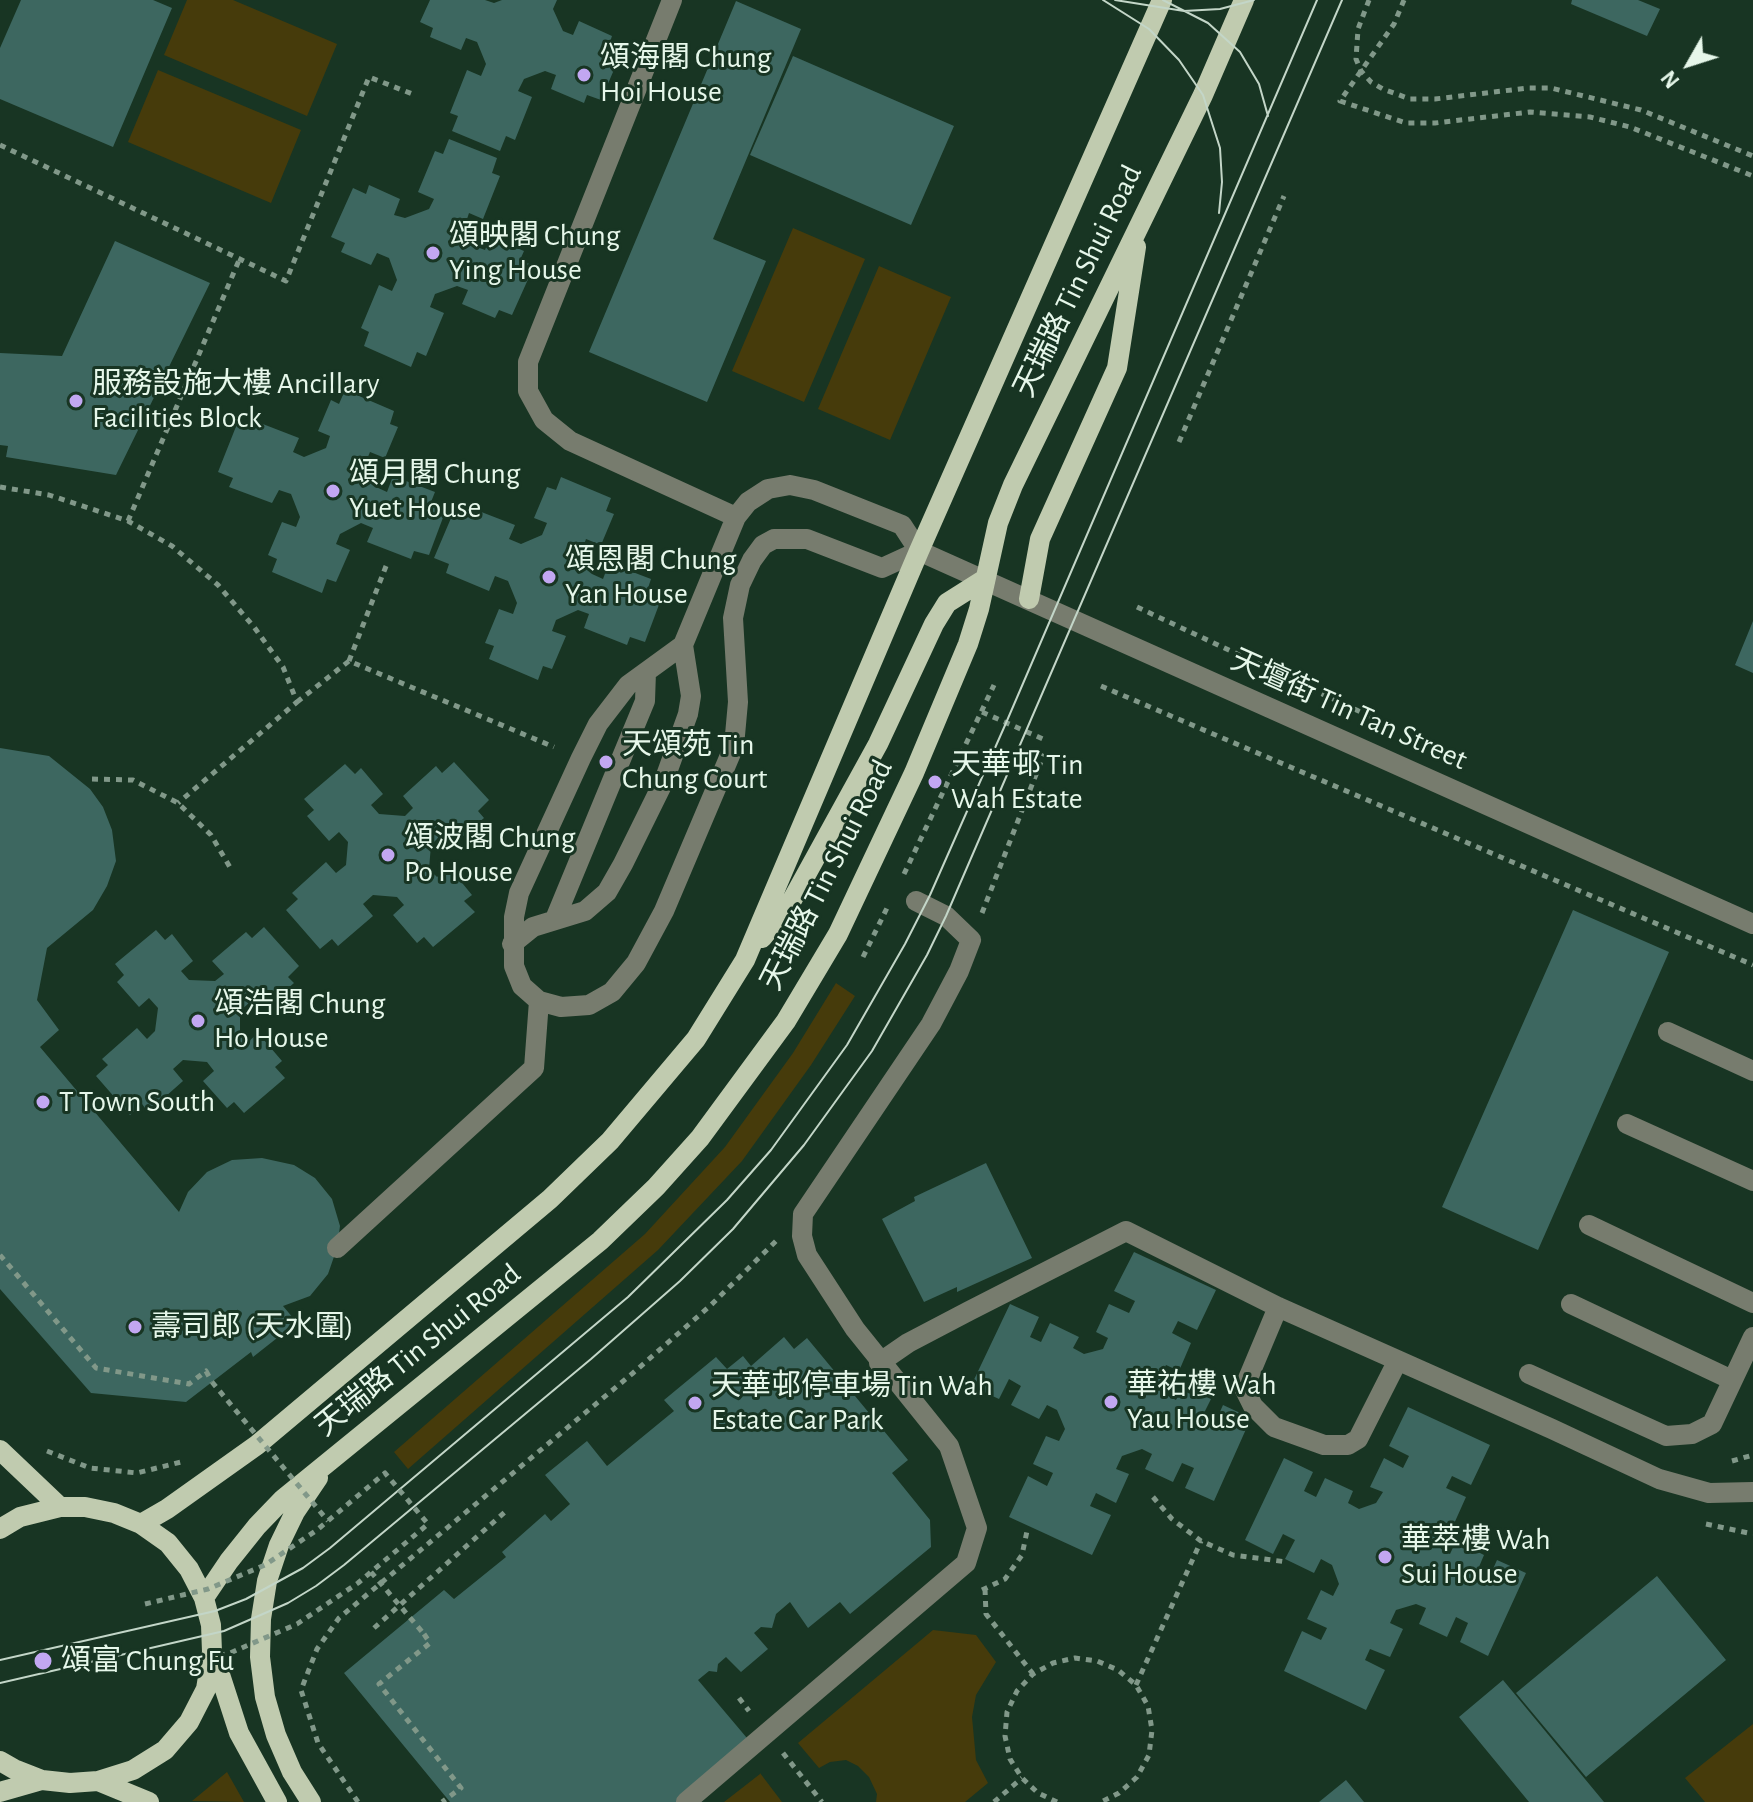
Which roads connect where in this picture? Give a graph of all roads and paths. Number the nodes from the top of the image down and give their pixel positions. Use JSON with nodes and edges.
{"nodes":[{"id":1,"x":672,"y":0,"type":"edge"},
{"id":2,"x":1162,"y":0,"type":"edge"},
{"id":3,"x":1244,"y":0,"type":"edge"},
{"id":4,"x":1369,"y":0,"type":"edge"},
{"id":5,"x":1404,"y":0,"type":"edge"},
{"id":6,"x":1361,"y":71,"type":"junction"},
{"id":7,"x":415,"y":95,"type":"dead end"},
{"id":8,"x":0,"y":145,"type":"edge"},
{"id":9,"x":1753,"y":156,"type":"edge"},
{"id":10,"x":1753,"y":176,"type":"edge"},
{"id":11,"x":1284,"y":196,"type":"dead end"},
{"id":12,"x":1139,"y":227,"type":"junction"},
{"id":13,"x":240,"y":258,"type":"junction"},
{"id":14,"x":1179,"y":442,"type":"dead end"},
{"id":15,"x":0,"y":487,"type":"edge"},
{"id":16,"x":736,"y":517,"type":"junction"},
{"id":17,"x":128,"y":521,"type":"junction"},
{"id":18,"x":919,"y":551,"type":"junction"},
{"id":19,"x":388,"y":561,"type":"dead end"},
{"id":20,"x":985,"y":579,"type":"junction"},
{"id":21,"x":1029,"y":599,"type":"junction"},
{"id":22,"x":683,"y":645,"type":"junction"},
{"id":23,"x":349,"y":661,"type":"junction"},
{"id":24,"x":646,"y":672,"type":"junction"},
{"id":25,"x":994,"y":685,"type":"dead end"},
{"id":26,"x":1101,"y":686,"type":"dead end"},
{"id":27,"x":297,"y":702,"type":"junction"},
{"id":28,"x":982,"y":712,"type":"junction"},
{"id":29,"x":1043,"y":739,"type":"dead end"},
{"id":30,"x":1044,"y":754,"type":"dead end"},
{"id":31,"x":581,"y":758,"type":"junction"},
{"id":32,"x":92,"y":779,"type":"dead end"},
{"id":33,"x":178,"y":803,"type":"junction"},
{"id":34,"x":231,"y":869,"type":"dead end"},
{"id":35,"x":904,"y":876,"type":"dead end"},
{"id":36,"x":916,"y":901,"type":"dead end"},
{"id":37,"x":890,"y":903,"type":"dead end"},
{"id":38,"x":555,"y":919,"type":"junction"},
{"id":39,"x":1753,"y":924,"type":"edge"},
{"id":40,"x":971,"y":940,"type":"junction"},
{"id":41,"x":512,"y":944,"type":"junction"},
{"id":42,"x":863,"y":957,"type":"dead end"},
{"id":43,"x":745,"y":960,"type":"junction"},
{"id":44,"x":1753,"y":965,"type":"edge"},
{"id":45,"x":539,"y":1001,"type":"junction"},
{"id":46,"x":1668,"y":1032,"type":"dead end"},
{"id":47,"x":1753,"y":1071,"type":"edge"},
{"id":48,"x":1627,"y":1124,"type":"dead end"},
{"id":49,"x":1753,"y":1181,"type":"edge"},
{"id":50,"x":803,"y":1214,"type":"junction"},
{"id":51,"x":1589,"y":1225,"type":"dead end"},
{"id":52,"x":337,"y":1248,"type":"dead end"},
{"id":53,"x":0,"y":1255,"type":"edge"},
{"id":54,"x":1753,"y":1303,"type":"edge"},
{"id":55,"x":1571,"y":1304,"type":"dead end"},
{"id":56,"x":1278,"y":1307,"type":"junction"},
{"id":57,"x":1753,"y":1337,"type":"edge"},
{"id":58,"x":1397,"y":1362,"type":"junction"},
{"id":59,"x":879,"y":1363,"type":"junction"},
{"id":60,"x":1529,"y":1374,"type":"dead end"},
{"id":61,"x":1732,"y":1380,"type":"junction"},
{"id":62,"x":242,"y":1417,"type":"dead end"},
{"id":63,"x":230,"y":1425,"type":"dead end"},
{"id":64,"x":40,"y":1447,"type":"dead end"},
{"id":65,"x":0,"y":1450,"type":"edge"},
{"id":66,"x":342,"y":1452,"type":"junction"},
{"id":67,"x":182,"y":1461,"type":"dead end"},
{"id":68,"x":1753,"y":1492,"type":"edge"},
{"id":69,"x":1153,"y":1497,"type":"dead end"},
{"id":70,"x":60,"y":1507,"type":"junction"},
{"id":71,"x":506,"y":1511,"type":"dead end"},
{"id":72,"x":328,"y":1521,"type":"junction"},
{"id":73,"x":141,"y":1524,"type":"junction"},
{"id":74,"x":0,"y":1529,"type":"edge"},
{"id":75,"x":1201,"y":1541,"type":"junction"},
{"id":76,"x":1287,"y":1562,"type":"dead end"},
{"id":77,"x":371,"y":1572,"type":"junction"},
{"id":78,"x":985,"y":1589,"type":"dead end"},
{"id":79,"x":204,"y":1598,"type":"junction"},
{"id":80,"x":145,"y":1604,"type":"dead end"},
{"id":81,"x":400,"y":1606,"type":"junction"},
{"id":82,"x":374,"y":1628,"type":"dead end"},
{"id":83,"x":212,"y":1652,"type":"junction"},
{"id":84,"x":158,"y":1670,"type":"dead end"},
{"id":85,"x":1033,"y":1674,"type":"junction"},
{"id":86,"x":1136,"y":1685,"type":"junction"},
{"id":87,"x":0,"y":1761,"type":"edge"},
{"id":88,"x":1022,"y":1778,"type":"junction"},
{"id":89,"x":42,"y":1780,"type":"junction"},
{"id":90,"x":98,"y":1781,"type":"junction"},
{"id":91,"x":0,"y":1792,"type":"edge"},
{"id":92,"x":1119,"y":1793,"type":"junction"},
{"id":93,"x":445,"y":1800,"type":"edge"},
{"id":94,"x":149,"y":1802,"type":"edge"},
{"id":95,"x":277,"y":1802,"type":"edge"},
{"id":96,"x":311,"y":1802,"type":"edge"},
{"id":97,"x":358,"y":1802,"type":"edge"},
{"id":98,"x":686,"y":1802,"type":"edge"},
{"id":99,"x":994,"y":1802,"type":"edge"},
{"id":100,"x":1057,"y":1802,"type":"edge"},
{"id":101,"x":1101,"y":1802,"type":"edge"},
{"id":102,"x":1126,"y":1802,"type":"edge"}],
"edges":[{"from":1,"to":16,"type":"street"},
{"from":2,"to":18,"type":"main road","name":"天瑞路 Tin Shui Road"},
{"from":3,"to":12,"type":"main road","name":"天瑞路 Tin Shui Road"},
{"from":4,"to":6,"type":"path"},
{"from":5,"to":6,"type":"path"},
{"from":6,"to":9,"type":"path"},
{"from":6,"to":10,"type":"path"},
{"from":7,"to":13,"type":"path"},
{"from":8,"to":13,"type":"path"},
{"from":11,"to":14,"type":"path"},
{"from":12,"to":20,"type":"main road","name":"天瑞路 Tin Shui Road"},
{"from":12,"to":21,"type":"main road"},
{"from":13,"to":17,"type":"path"},
{"from":15,"to":17,"type":"path"},
{"from":16,"to":18,"type":"street"},
{"from":16,"to":22,"type":"street"},
{"from":17,"to":27,"type":"path"},
{"from":18,"to":20,"type":"street","name":"天壇街 Tin Tan Street"},
{"from":18,"to":43,"type":"main road","name":"天瑞路 Tin Shui Road"},
{"from":18,"to":45,"type":"street"},
{"from":19,"to":23,"type":"path"},
{"from":20,"to":21,"type":"street","name":"天壇街 Tin Tan Street"},
{"from":20,"to":43,"type":"main road"},
{"from":20,"to":66,"type":"main road","name":"天瑞路 Tin Shui Road"},
{"from":21,"to":39,"type":"street","name":"天壇街 Tin Tan Street"},
{"from":22,"to":24,"type":"street"},
{"from":22,"to":38,"type":"street"},
{"from":23,"to":27,"type":"path"},
{"from":23,"to":31,"type":"path"},
{"from":24,"to":31,"type":"street"},
{"from":24,"to":38,"type":"street"},
{"from":25,"to":28,"type":"path"},
{"from":26,"to":44,"type":"path"},
{"from":27,"to":33,"type":"path"},
{"from":28,"to":29,"type":"path"},
{"from":28,"to":35,"type":"path"},
{"from":30,"to":40,"type":"path"},
{"from":31,"to":41,"type":"street"},
{"from":32,"to":33,"type":"path"},
{"from":33,"to":34,"type":"path"},
{"from":36,"to":40,"type":"street"},
{"from":37,"to":42,"type":"path"},
{"from":38,"to":41,"type":"street"},
{"from":40,"to":50,"type":"street"},
{"from":41,"to":45,"type":"street"},
{"from":43,"to":73,"type":"main road","name":"天瑞路 Tin Shui Road"},
{"from":45,"to":52,"type":"street"},
{"from":46,"to":47,"type":"street"},
{"from":48,"to":49,"type":"street"},
{"from":50,"to":59,"type":"street"},
{"from":50,"to":97,"type":"path"},
{"from":51,"to":54,"type":"street"},
{"from":53,"to":72,"type":"path","bridge":true},
{"from":55,"to":61,"type":"street"},
{"from":56,"to":58,"type":"street"},
{"from":56,"to":58,"type":"street"},
{"from":56,"to":59,"type":"street"},
{"from":57,"to":61,"type":"street"},
{"from":58,"to":68,"type":"street"},
{"from":59,"to":98,"type":"street"},
{"from":60,"to":61,"type":"street"},
{"from":62,"to":63,"type":"path"},
{"from":64,"to":67,"type":"path"},
{"from":65,"to":70,"type":"main road"},
{"from":66,"to":79,"type":"main road","name":"天瑞路 Tin Shui Road"},
{"from":66,"to":96,"type":"main road"},
{"from":69,"to":75,"type":"path"},
{"from":70,"to":73,"type":"main road"},
{"from":70,"to":74,"type":"main road"},
{"from":71,"to":81,"type":"path"},
{"from":72,"to":77,"type":"path","bridge":true},
{"from":72,"to":80,"type":"path","bridge":true},
{"from":73,"to":79,"type":"main road"},
{"from":75,"to":76,"type":"path"},
{"from":75,"to":86,"type":"path"},
{"from":77,"to":81,"type":"path","bridge":true},
{"from":77,"to":84,"type":"path","bridge":true},
{"from":78,"to":85,"type":"path"},
{"from":79,"to":83,"type":"main road"},
{"from":81,"to":82,"type":"path"},
{"from":81,"to":93,"type":"path","bridge":true},
{"from":83,"to":90,"type":"main road"},
{"from":83,"to":95,"type":"main road"},
{"from":85,"to":86,"type":"path"},
{"from":85,"to":88,"type":"path"},
{"from":86,"to":92,"type":"path"},
{"from":87,"to":89,"type":"main road"},
{"from":88,"to":99,"type":"path"},
{"from":88,"to":100,"type":"path"},
{"from":89,"to":90,"type":"main road"},
{"from":89,"to":91,"type":"main road"},
{"from":90,"to":94,"type":"main road"},
{"from":92,"to":101,"type":"path"},
{"from":92,"to":102,"type":"path"}]}
